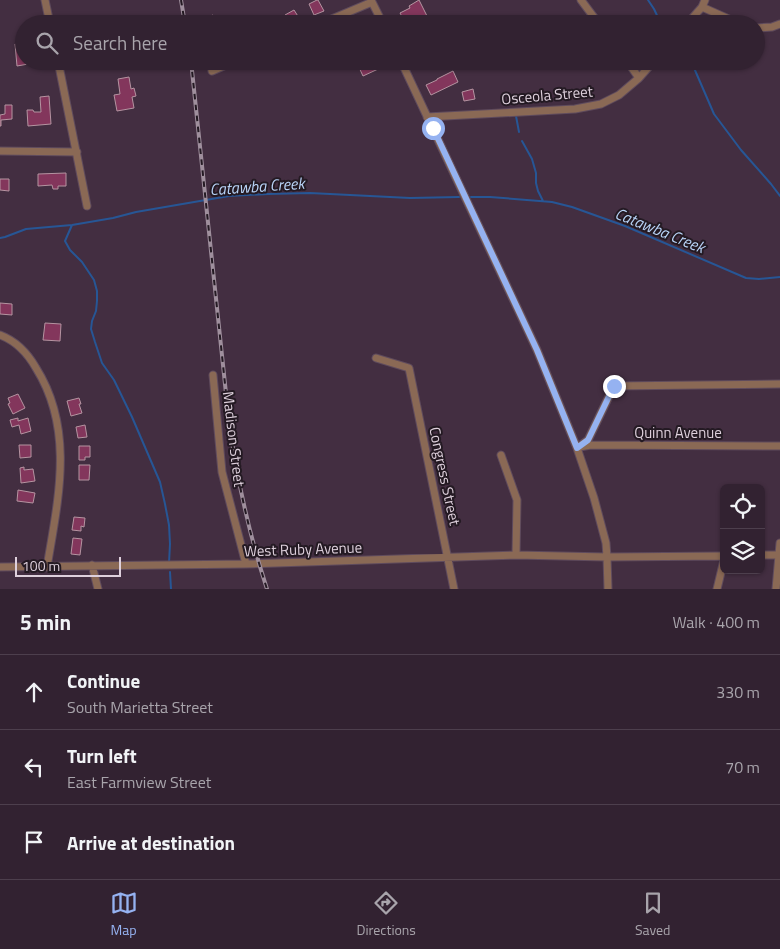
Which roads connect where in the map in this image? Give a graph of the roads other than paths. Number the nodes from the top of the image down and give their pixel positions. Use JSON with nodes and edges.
{"nodes":[{"id":1,"x":46,"y":0,"type":"edge"},
{"id":2,"x":581,"y":0,"type":"edge"},
{"id":3,"x":372,"y":1,"type":"edge"},
{"id":4,"x":703,"y":3,"type":"edge"},
{"id":5,"x":48,"y":15,"type":"edge"},
{"id":6,"x":340,"y":15,"type":"edge"},
{"id":7,"x":379,"y":15,"type":"edge"},
{"id":8,"x":592,"y":15,"type":"edge"},
{"id":9,"x":694,"y":15,"type":"edge"},
{"id":10,"x":724,"y":15,"type":"edge"},
{"id":11,"x":780,"y":24,"type":"edge"},
{"id":12,"x":765,"y":27,"type":"edge"},
{"id":13,"x":60,"y":70,"type":"edge"},
{"id":14,"x":405,"y":70,"type":"edge"},
{"id":15,"x":633,"y":70,"type":"edge"},
{"id":16,"x":646,"y":70,"type":"edge"},
{"id":17,"x":639,"y":78,"type":"junction"},
{"id":18,"x":428,"y":117,"type":"junction"},
{"id":19,"x":0,"y":152,"type":"edge"},
{"id":20,"x":77,"y":152,"type":"junction"},
{"id":21,"x":88,"y":206,"type":"dead end"},
{"id":22,"x":2,"y":335,"type":"edge"},
{"id":23,"x":376,"y":358,"type":"dead end"},
{"id":24,"x":213,"y":375,"type":"dead end"},
{"id":25,"x":780,"y":384,"type":"edge"},
{"id":26,"x":780,"y":446,"type":"edge"},
{"id":27,"x":577,"y":448,"type":"junction"},
{"id":28,"x":501,"y":455,"type":"dead end"},
{"id":29,"x":780,"y":543,"type":"edge"},
{"id":30,"x":516,"y":555,"type":"junction"},
{"id":31,"x":779,"y":555,"type":"edge"},
{"id":32,"x":720,"y":556,"type":"edge"},
{"id":33,"x":765,"y":556,"type":"edge"},
{"id":34,"x":608,"y":557,"type":"junction"},
{"id":35,"x":448,"y":558,"type":"junction"},
{"id":36,"x":246,"y":564,"type":"junction"},
{"id":37,"x":92,"y":565,"type":"junction"},
{"id":38,"x":0,"y":567,"type":"edge"},
{"id":39,"x":46,"y":567,"type":"junction"},
{"id":40,"x":721,"y":574,"type":"edge"},
{"id":41,"x":98,"y":589,"type":"edge"},
{"id":42,"x":454,"y":589,"type":"edge"},
{"id":43,"x":608,"y":589,"type":"edge"},
{"id":44,"x":717,"y":589,"type":"edge"},
{"id":45,"x":776,"y":589,"type":"edge"}],
"edges":[{"from":1,"to":5,"type":"street"},
{"from":2,"to":8,"type":"street"},
{"from":3,"to":6,"type":"street"},
{"from":3,"to":7,"type":"street"},
{"from":4,"to":9,"type":"street"},
{"from":4,"to":10,"type":"street"},
{"from":11,"to":12,"type":"street"},
{"from":13,"to":20,"type":"street"},
{"from":14,"to":18,"type":"street"},
{"from":15,"to":17,"type":"street"},
{"from":16,"to":17,"type":"street","name":"Osceola Street"},
{"from":17,"to":18,"type":"street","name":"Osceola Street"},
{"from":18,"to":27,"type":"street"},
{"from":19,"to":20,"type":"street"},
{"from":20,"to":21,"type":"street"},
{"from":22,"to":39,"type":"street"},
{"from":23,"to":35,"type":"street","name":"Congress Street"},
{"from":24,"to":36,"type":"street","name":"Madison Street"},
{"from":25,"to":27,"type":"street"},
{"from":26,"to":27,"type":"street","name":"Quinn Avenue"},
{"from":27,"to":34,"type":"street"},
{"from":28,"to":30,"type":"street"},
{"from":29,"to":31,"type":"street"},
{"from":30,"to":34,"type":"street","name":"West Ruby Avenue"},
{"from":30,"to":35,"type":"street","name":"West Ruby Avenue"},
{"from":31,"to":33,"type":"street"},
{"from":31,"to":45,"type":"street"},
{"from":32,"to":34,"type":"street","name":"West Ruby Avenue"},
{"from":34,"to":43,"type":"street"},
{"from":35,"to":36,"type":"street","name":"West Ruby Avenue"},
{"from":35,"to":42,"type":"street","name":"Congress Street"},
{"from":36,"to":37,"type":"street","name":"West Ruby Avenue"},
{"from":37,"to":39,"type":"street","name":"West Ruby Avenue"},
{"from":37,"to":41,"type":"street"},
{"from":38,"to":39,"type":"street","name":"West Ruby Avenue"},
{"from":40,"to":44,"type":"street"}]}
